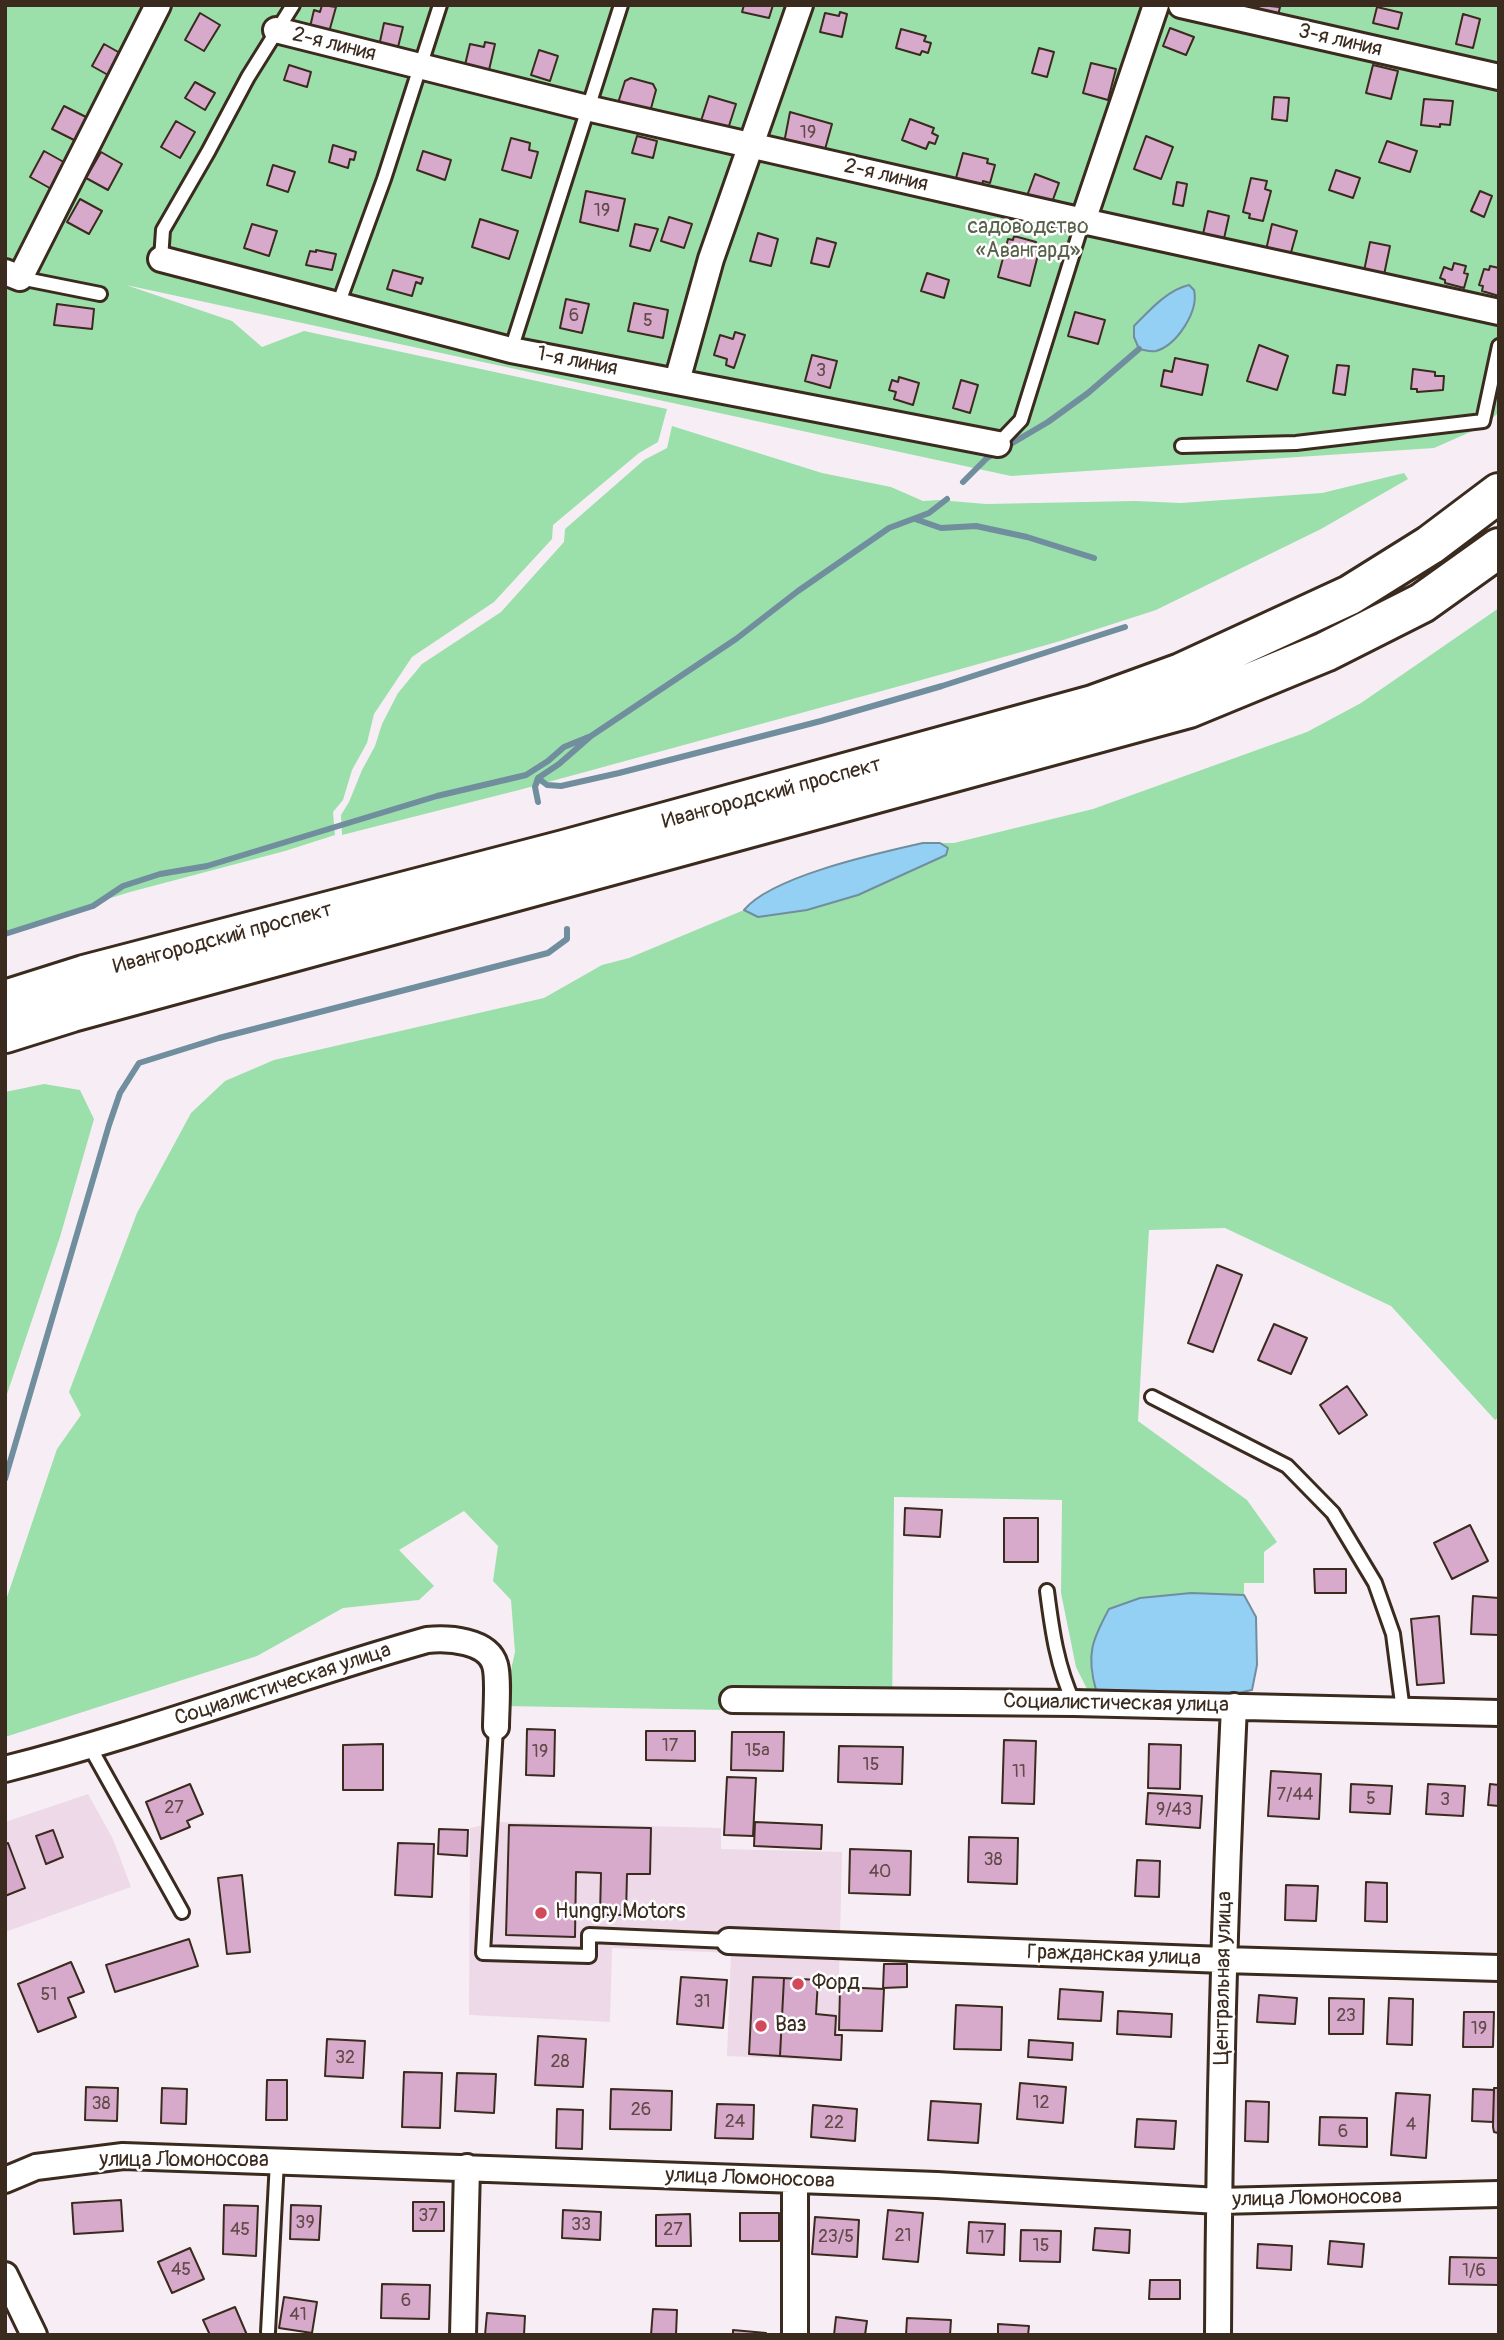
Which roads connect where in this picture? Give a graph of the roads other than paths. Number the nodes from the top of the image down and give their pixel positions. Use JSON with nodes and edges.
{"nodes":[{"id":1,"x":158,"y":5,"type":"edge"},
{"id":2,"x":293,"y":5,"type":"edge"},
{"id":3,"x":440,"y":5,"type":"edge"},
{"id":4,"x":621,"y":5,"type":"edge"},
{"id":5,"x":800,"y":5,"type":"edge"},
{"id":6,"x":1156,"y":5,"type":"edge"},
{"id":7,"x":1181,"y":5,"type":"edge"},
{"id":8,"x":276,"y":30,"type":"junction"},
{"id":9,"x":421,"y":67,"type":"junction"},
{"id":10,"x":1499,"y":77,"type":"edge"},
{"id":11,"x":587,"y":108,"type":"junction"},
{"id":12,"x":752,"y":145,"type":"junction"},
{"id":13,"x":1083,"y":221,"type":"junction"},
{"id":14,"x":161,"y":259,"type":"joint"},
{"id":15,"x":13,"y":275,"type":"edge"},
{"id":16,"x":100,"y":294,"type":"dead end"},
{"id":17,"x":338,"y":305,"type":"junction"},
{"id":18,"x":1499,"y":312,"type":"edge"},
{"id":19,"x":1499,"y":346,"type":"edge"},
{"id":20,"x":511,"y":350,"type":"junction"},
{"id":21,"x":677,"y":381,"type":"junction"},
{"id":22,"x":998,"y":444,"type":"joint"},
{"id":23,"x":1182,"y":446,"type":"dead end"},
{"id":24,"x":1499,"y":494,"type":"edge"},
{"id":25,"x":1499,"y":548,"type":"edge"},
{"id":26,"x":5,"y":1000,"type":"edge"},
{"id":27,"x":5,"y":1033,"type":"edge"},
{"id":28,"x":1152,"y":1397,"type":"dead end"},
{"id":29,"x":1047,"y":1591,"type":"dead end"},
{"id":30,"x":733,"y":1700,"type":"dead end"},
{"id":31,"x":1074,"y":1703,"type":"junction"},
{"id":32,"x":1234,"y":1706,"type":"junction"},
{"id":33,"x":1403,"y":1711,"type":"junction"},
{"id":34,"x":1499,"y":1713,"type":"edge"},
{"id":35,"x":496,"y":1727,"type":"joint"},
{"id":36,"x":90,"y":1747,"type":"junction"},
{"id":37,"x":5,"y":1769,"type":"edge"},
{"id":38,"x":183,"y":1912,"type":"dead end"},
{"id":39,"x":729,"y":1941,"type":"joint"},
{"id":40,"x":1224,"y":1960,"type":"junction"},
{"id":41,"x":1499,"y":1968,"type":"edge"},
{"id":42,"x":277,"y":2161,"type":"junction"},
{"id":43,"x":467,"y":2167,"type":"junction"},
{"id":44,"x":5,"y":2180,"type":"edge"},
{"id":45,"x":795,"y":2180,"type":"junction"},
{"id":46,"x":1499,"y":2194,"type":"edge"},
{"id":47,"x":1219,"y":2201,"type":"junction"},
{"id":48,"x":5,"y":2275,"type":"edge"},
{"id":49,"x":268,"y":2332,"type":"dead end"},
{"id":50,"x":34,"y":2335,"type":"edge"},
{"id":51,"x":463,"y":2335,"type":"edge"},
{"id":52,"x":795,"y":2335,"type":"edge"},
{"id":53,"x":1218,"y":2335,"type":"edge"}],
"edges":[{"from":1,"to":15,"type":"street"},
{"from":2,"to":8,"type":"lane"},
{"from":3,"to":9,"type":"lane"},
{"from":4,"to":11,"type":"lane"},
{"from":5,"to":12,"type":"street"},
{"from":6,"to":13,"type":"street"},
{"from":7,"to":10,"type":"street","name":"3-я линия"},
{"from":8,"to":9,"type":"street","name":"2-я линия"},
{"from":8,"to":14,"type":"lane"},
{"from":9,"to":11,"type":"street","name":"2-я линия"},
{"from":9,"to":17,"type":"lane"},
{"from":11,"to":12,"type":"street","name":"2-я линия"},
{"from":11,"to":20,"type":"lane"},
{"from":12,"to":13,"type":"street","name":"2-я линия"},
{"from":12,"to":21,"type":"street"},
{"from":13,"to":18,"type":"street","name":"2-я линия"},
{"from":13,"to":22,"type":"lane"},
{"from":14,"to":17,"type":"street","name":"1-я линия"},
{"from":15,"to":16,"type":"lane"},
{"from":17,"to":20,"type":"street","name":"1-я линия"},
{"from":19,"to":23,"type":"lane"},
{"from":20,"to":21,"type":"street","name":"1-я линия"},
{"from":21,"to":22,"type":"street","name":"1-я линия"},
{"from":24,"to":26,"type":"highway","name":"Ивангородский проспект"},
{"from":25,"to":27,"type":"highway","name":"Ивангородский проспект"},
{"from":28,"to":33,"type":"lane"},
{"from":29,"to":31,"type":"lane"},
{"from":30,"to":31,"type":"street","name":"Социалистическая улица"},
{"from":31,"to":32,"type":"street","name":"Социалистическая улица"},
{"from":32,"to":33,"type":"street","name":"Социалистическая улица"},
{"from":32,"to":40,"type":"street","name":"Центральная улица"},
{"from":33,"to":34,"type":"street","name":"Социалистическая улица"},
{"from":35,"to":36,"type":"street","name":"Социалистическая улица"},
{"from":35,"to":39,"type":"lane"},
{"from":36,"to":37,"type":"street","name":"Социалистическая улица"},
{"from":36,"to":38,"type":"lane"},
{"from":39,"to":40,"type":"street","name":"Гражданская улица"},
{"from":40,"to":41,"type":"street","name":"Гражданская улица"},
{"from":40,"to":47,"type":"street","name":"Центральная улица"},
{"from":42,"to":43,"type":"street","name":"улица Ломоносова"},
{"from":42,"to":44,"type":"street","name":"улица Ломоносова"},
{"from":42,"to":49,"type":"lane"},
{"from":43,"to":45,"type":"street","name":"улица Ломоносова"},
{"from":43,"to":51,"type":"street"},
{"from":45,"to":47,"type":"street","name":"улица Ломоносова"},
{"from":45,"to":52,"type":"street"},
{"from":46,"to":47,"type":"street","name":"улица Ломоносова"},
{"from":47,"to":53,"type":"street","name":"Центральная улица"},
{"from":48,"to":50,"type":"street"}]}
